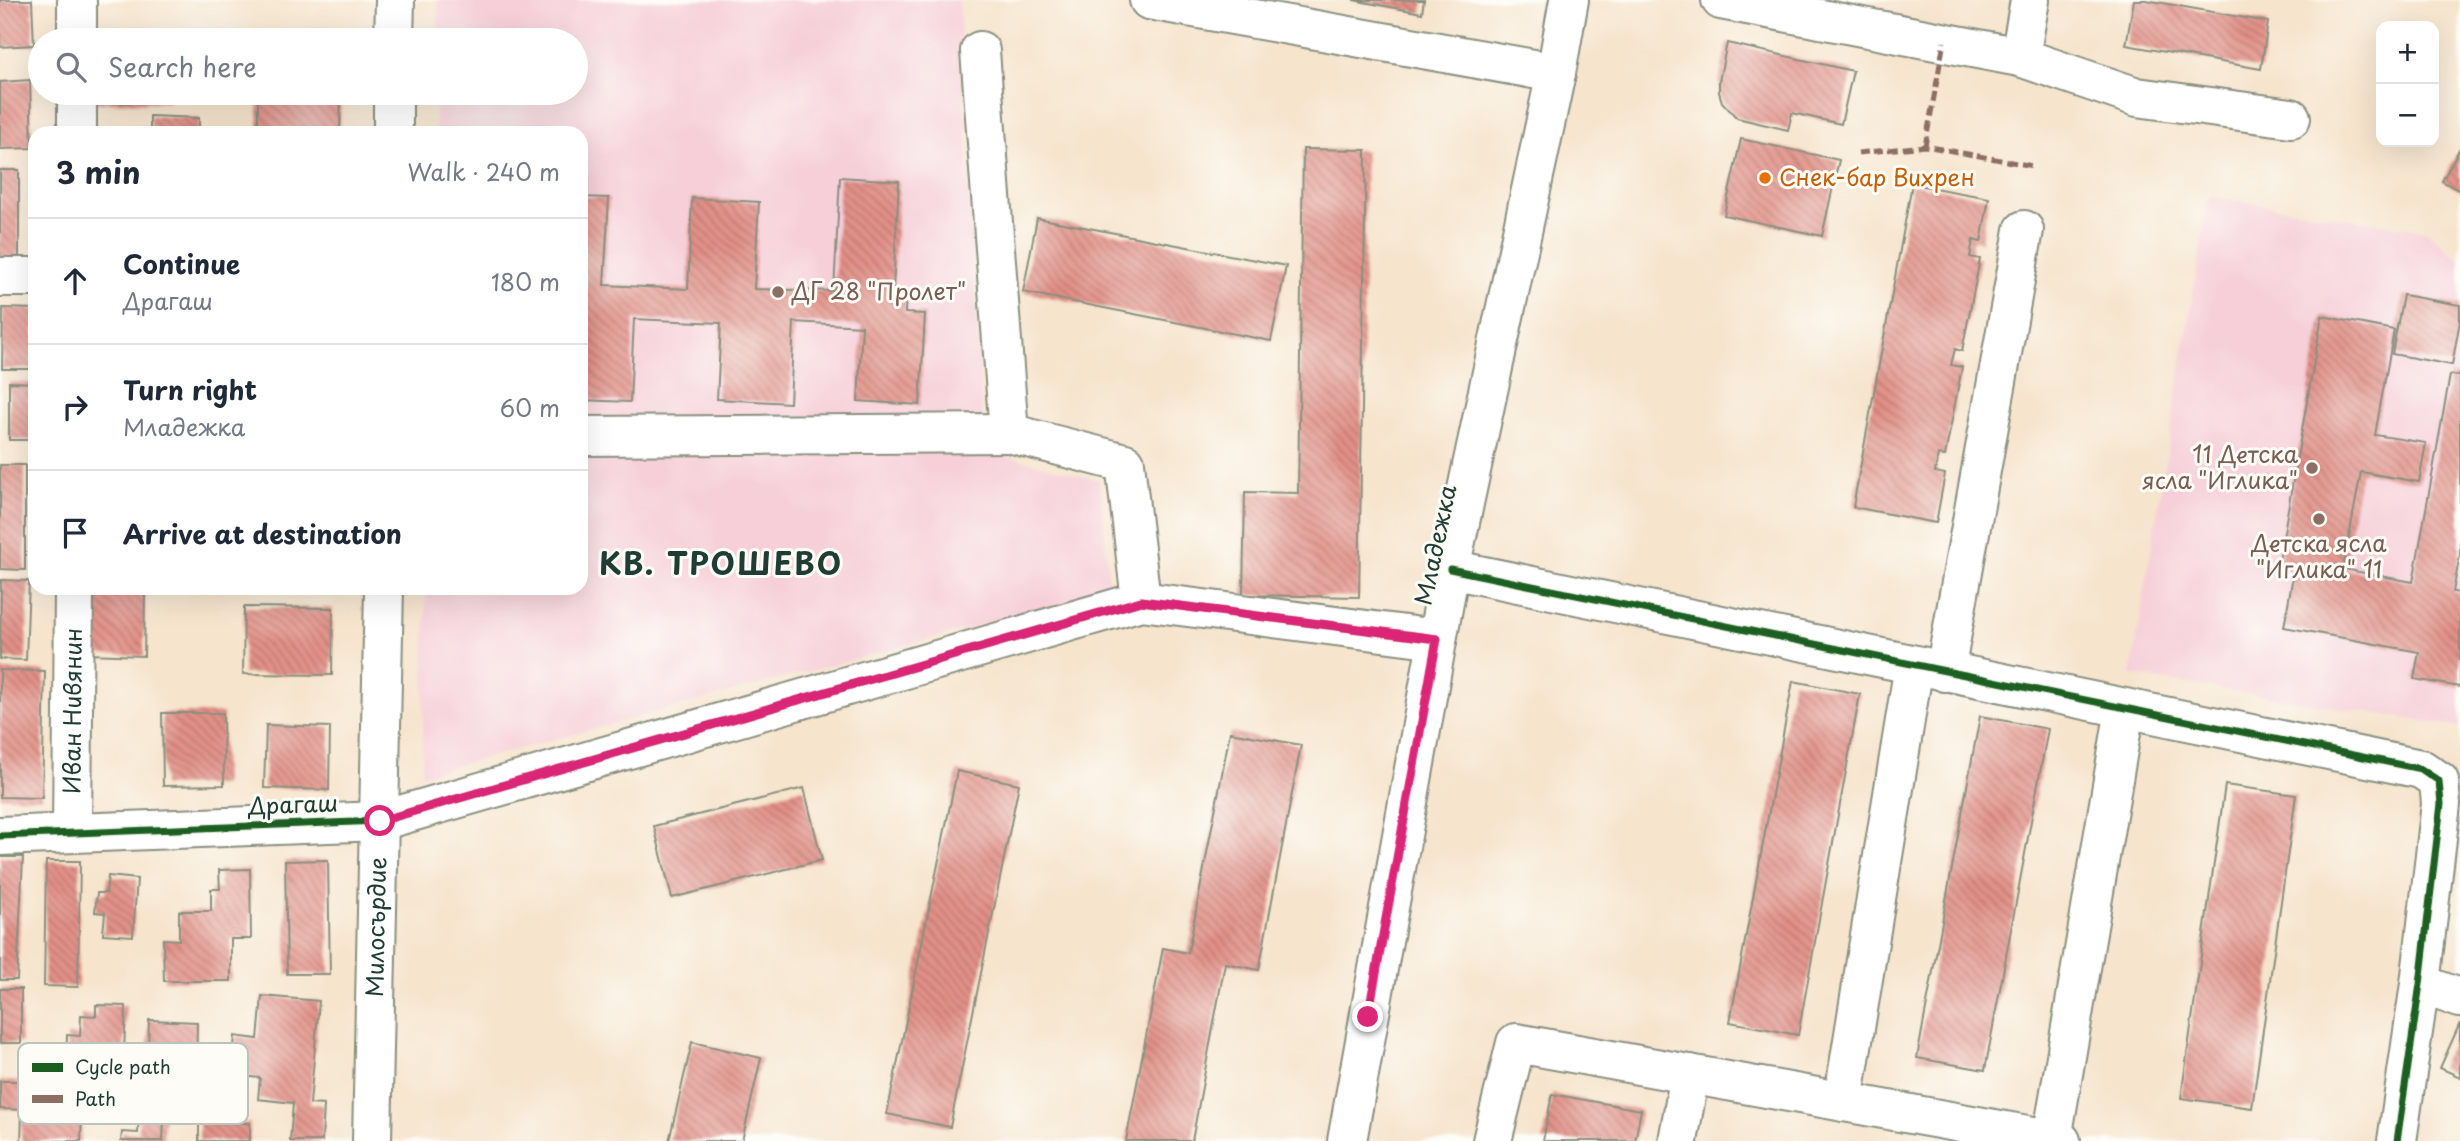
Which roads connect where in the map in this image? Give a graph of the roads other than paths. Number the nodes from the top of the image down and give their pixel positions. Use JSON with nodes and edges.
{"nodes":[{"id":1,"x":78,"y":0,"type":"edge"},
{"id":2,"x":395,"y":0,"type":"edge"},
{"id":3,"x":1149,"y":0,"type":"edge"},
{"id":4,"x":1569,"y":0,"type":"edge"},
{"id":5,"x":1721,"y":0,"type":"edge"},
{"id":6,"x":2030,"y":0,"type":"edge"},
{"id":7,"x":78,"y":28,"type":"edge"},
{"id":8,"x":394,"y":28,"type":"edge"},
{"id":9,"x":980,"y":51,"type":"dead end"},
{"id":10,"x":2020,"y":57,"type":"junction"},
{"id":11,"x":1556,"y":73,"type":"junction"},
{"id":12,"x":77,"y":105,"type":"edge"},
{"id":13,"x":393,"y":105,"type":"edge"},
{"id":14,"x":2291,"y":118,"type":"dead end"},
{"id":15,"x":77,"y":126,"type":"edge"},
{"id":16,"x":393,"y":126,"type":"edge"},
{"id":17,"x":2024,"y":230,"type":"dead end"},
{"id":18,"x":0,"y":277,"type":"edge"},
{"id":19,"x":28,"y":277,"type":"edge"},
{"id":20,"x":1009,"y":433,"type":"junction"},
{"id":21,"x":588,"y":436,"type":"edge"},
{"id":22,"x":1450,"y":569,"type":"junction"},
{"id":23,"x":74,"y":595,"type":"edge"},
{"id":24,"x":384,"y":595,"type":"edge"},
{"id":25,"x":1141,"y":601,"type":"junction"},
{"id":26,"x":1437,"y":639,"type":"junction"},
{"id":27,"x":1930,"y":668,"type":"junction"},
{"id":28,"x":2125,"y":709,"type":"junction"},
{"id":29,"x":380,"y":821,"type":"junction"},
{"id":30,"x":72,"y":833,"type":"junction"},
{"id":31,"x":0,"y":836,"type":"edge"},
{"id":32,"x":2420,"y":984,"type":"junction"},
{"id":33,"x":2460,"y":998,"type":"edge"},
{"id":34,"x":1690,"y":1074,"type":"junction"},
{"id":35,"x":1843,"y":1102,"type":"junction"},
{"id":36,"x":1944,"y":1131,"type":"edge"},
{"id":37,"x":2057,"y":1140,"type":"edge"},
{"id":38,"x":372,"y":1141,"type":"edge"},
{"id":39,"x":1347,"y":1141,"type":"edge"},
{"id":40,"x":1492,"y":1141,"type":"edge"},
{"id":41,"x":1678,"y":1141,"type":"edge"},
{"id":42,"x":2397,"y":1141,"type":"edge"}],
"edges":[{"from":1,"to":7,"type":"street"},
{"from":2,"to":8,"type":"street"},
{"from":3,"to":11,"type":"street"},
{"from":4,"to":11,"type":"street","name":"Младежка"},
{"from":5,"to":10,"type":"street"},
{"from":6,"to":10,"type":"street"},
{"from":9,"to":20,"type":"street"},
{"from":10,"to":14,"type":"street"},
{"from":11,"to":22,"type":"street","name":"Младежка"},
{"from":12,"to":15,"type":"street"},
{"from":13,"to":16,"type":"street"},
{"from":17,"to":27,"type":"street"},
{"from":18,"to":19,"type":"street"},
{"from":20,"to":21,"type":"street"},
{"from":20,"to":25,"type":"street"},
{"from":22,"to":26,"type":"street","name":"Младежка"},
{"from":22,"to":27,"type":"street"},
{"from":23,"to":30,"type":"street","name":"Иван Нивянин"},
{"from":24,"to":29,"type":"street","name":"Милосърдие"},
{"from":25,"to":26,"type":"street","name":"Драгаш"},
{"from":25,"to":29,"type":"street","name":"Драгаш"},
{"from":26,"to":39,"type":"street","name":"Младежка"},
{"from":27,"to":28,"type":"street"},
{"from":27,"to":35,"type":"street"},
{"from":28,"to":32,"type":"street"},
{"from":28,"to":37,"type":"street"},
{"from":29,"to":30,"type":"street","name":"Драгаш"},
{"from":29,"to":38,"type":"street","name":"Милосърдие"},
{"from":30,"to":31,"type":"street","name":"Драгаш"},
{"from":32,"to":33,"type":"street"},
{"from":32,"to":42,"type":"street"},
{"from":34,"to":35,"type":"street"},
{"from":34,"to":40,"type":"street"},
{"from":34,"to":41,"type":"street"},
{"from":35,"to":36,"type":"street"},
{"from":36,"to":37,"type":"street"}]}
